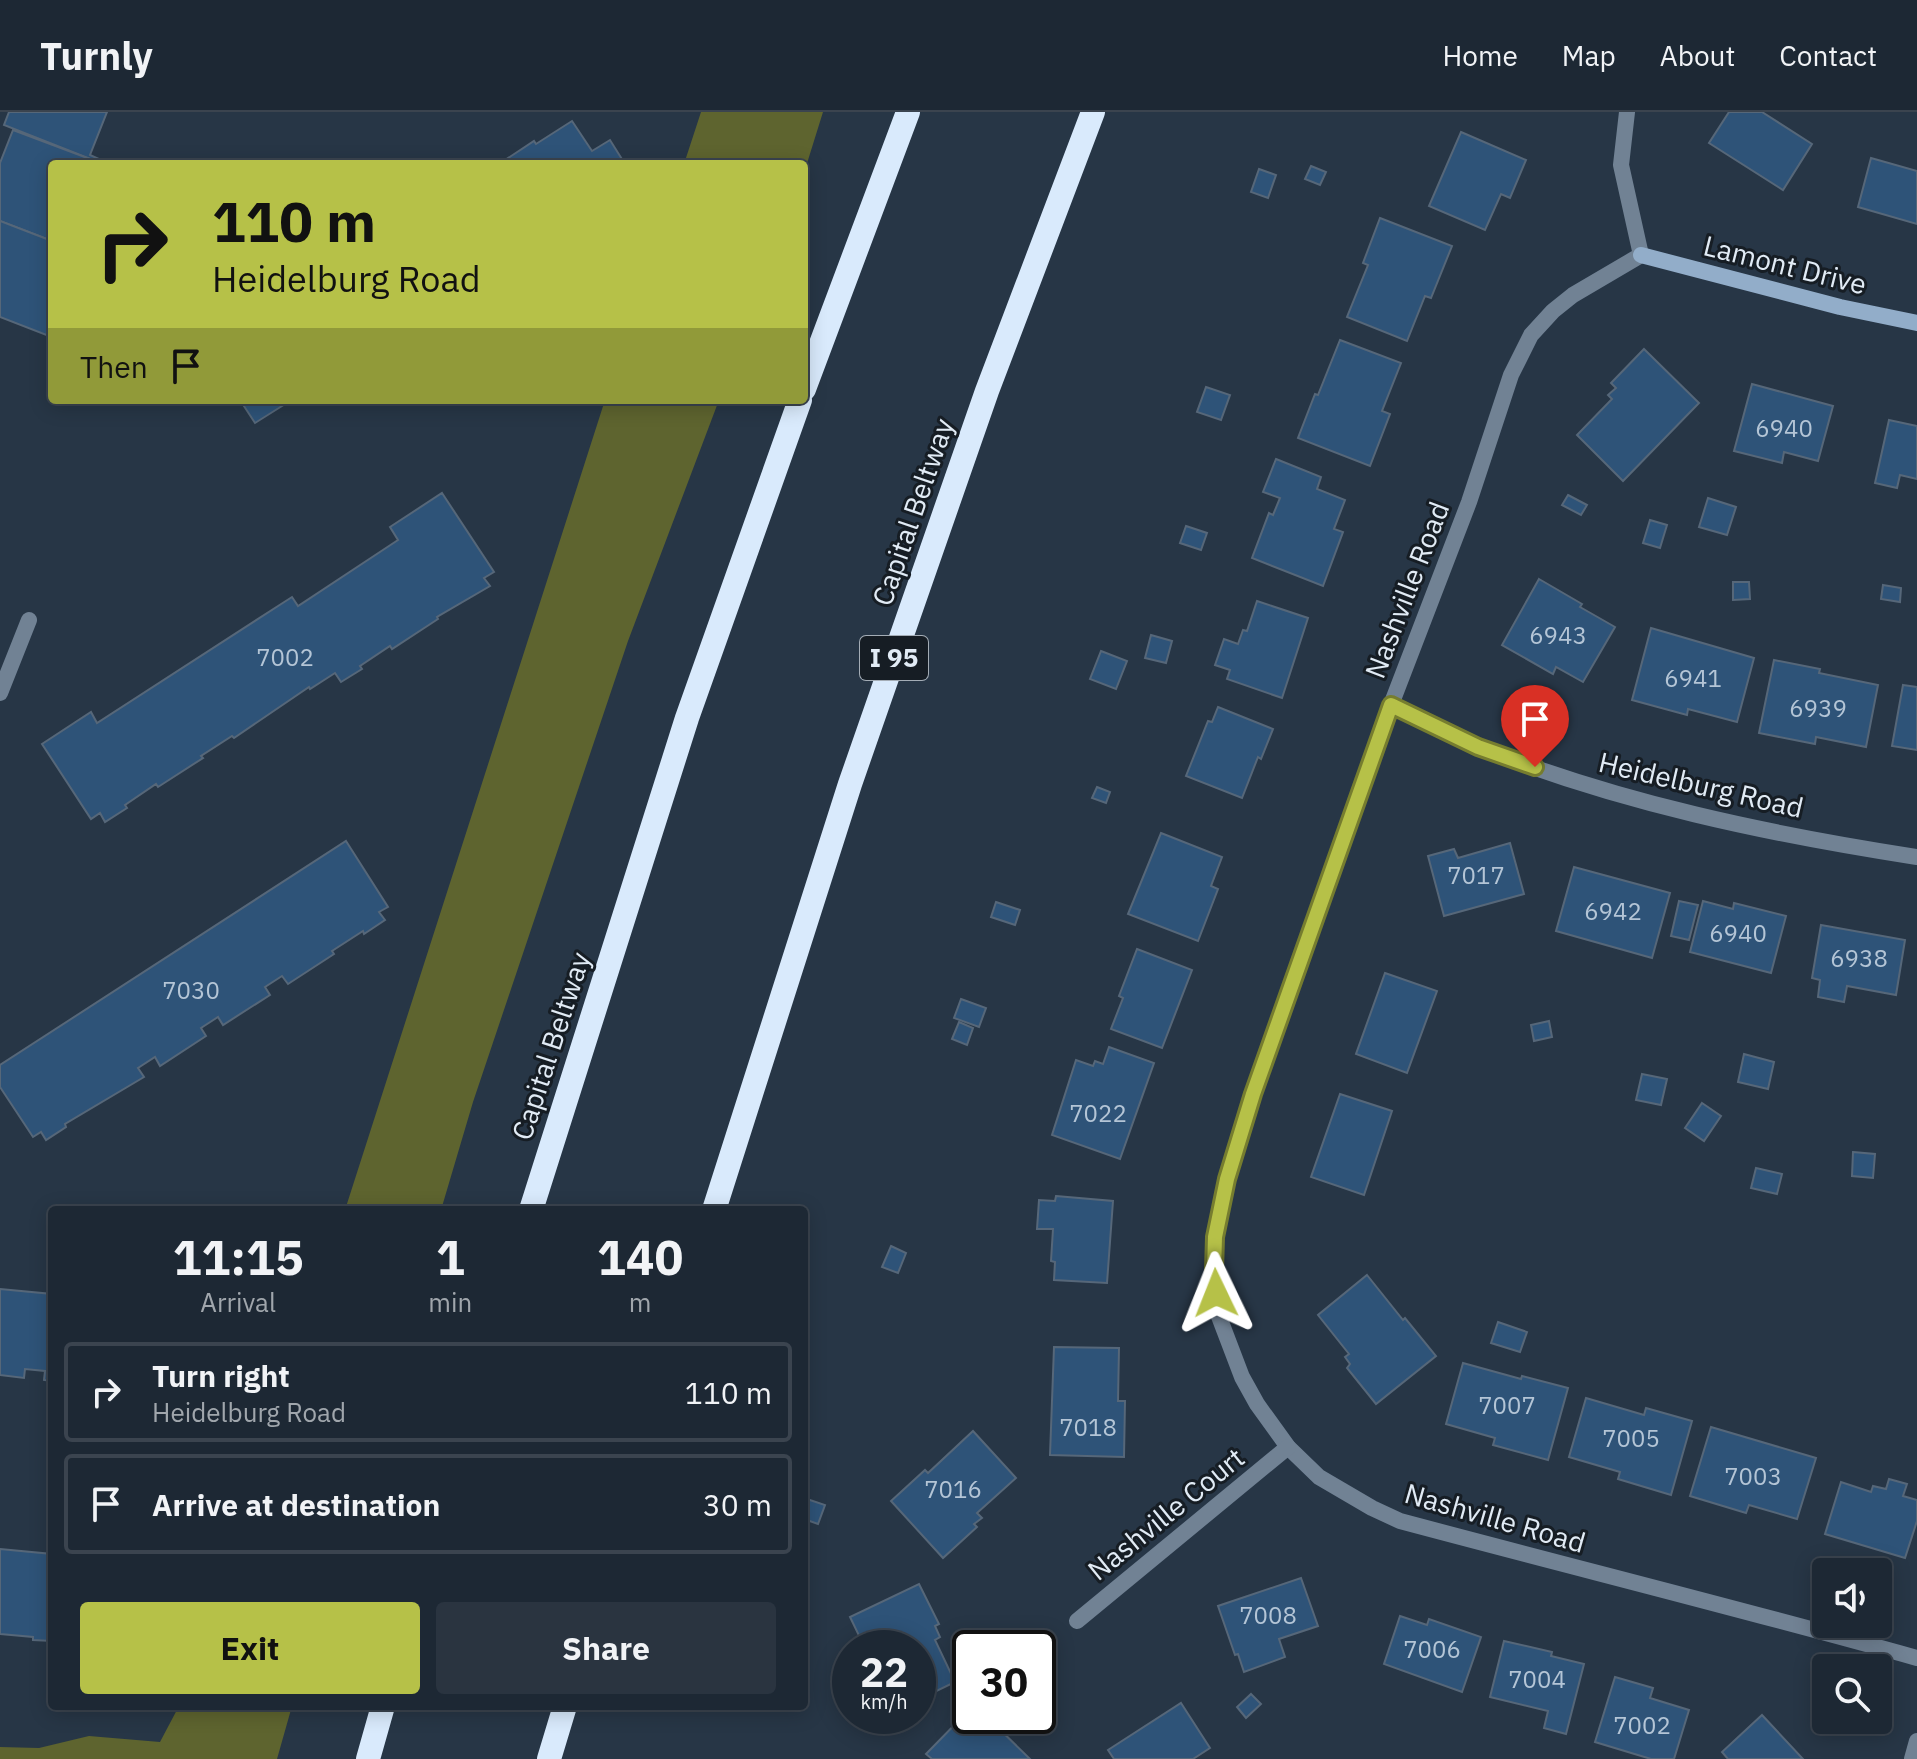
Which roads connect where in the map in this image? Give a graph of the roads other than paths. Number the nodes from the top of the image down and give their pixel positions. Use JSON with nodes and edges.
{"nodes":[{"id":1,"x":908,"y":112,"type":"edge"},
{"id":2,"x":1093,"y":112,"type":"edge"},
{"id":3,"x":1627,"y":112,"type":"edge"},
{"id":4,"x":1641,"y":255,"type":"junction"},
{"id":5,"x":1917,"y":323,"type":"edge"},
{"id":6,"x":808,"y":378,"type":"edge"},
{"id":7,"x":799,"y":404,"type":"edge"},
{"id":8,"x":29,"y":620,"type":"dead end"},
{"id":9,"x":0,"y":693,"type":"edge"},
{"id":10,"x":1391,"y":705,"type":"junction"},
{"id":11,"x":1917,"y":857,"type":"edge"},
{"id":12,"x":532,"y":1206,"type":"edge"},
{"id":13,"x":715,"y":1206,"type":"edge"},
{"id":14,"x":1288,"y":1447,"type":"junction"},
{"id":15,"x":1077,"y":1621,"type":"dead end"},
{"id":16,"x":1917,"y":1658,"type":"edge"},
{"id":17,"x":382,"y":1710,"type":"edge"},
{"id":18,"x":564,"y":1710,"type":"edge"},
{"id":19,"x":1917,"y":1741,"type":"edge"},
{"id":20,"x":368,"y":1759,"type":"edge"},
{"id":21,"x":549,"y":1759,"type":"edge"},
{"id":22,"x":1912,"y":1759,"type":"edge"}],
"edges":[{"from":1,"to":6,"type":"highway"},
{"from":2,"to":13,"type":"highway","name":"Capital Beltway","number":"I 95"},
{"from":3,"to":4,"type":"street"},
{"from":4,"to":5,"type":"street","name":"Lamont Drive"},
{"from":4,"to":10,"type":"street","name":"Nashville Road"},
{"from":7,"to":12,"type":"highway","name":"Capital Beltway"},
{"from":8,"to":9,"type":"street"},
{"from":10,"to":11,"type":"street","name":"Heidelburg Road"},
{"from":10,"to":14,"type":"street","name":"Nashville Road"},
{"from":14,"to":15,"type":"street","name":"Nashville Court"},
{"from":14,"to":16,"type":"street","name":"Nashville Road"},
{"from":17,"to":20,"type":"highway"},
{"from":18,"to":21,"type":"highway"},
{"from":19,"to":22,"type":"street"}]}
